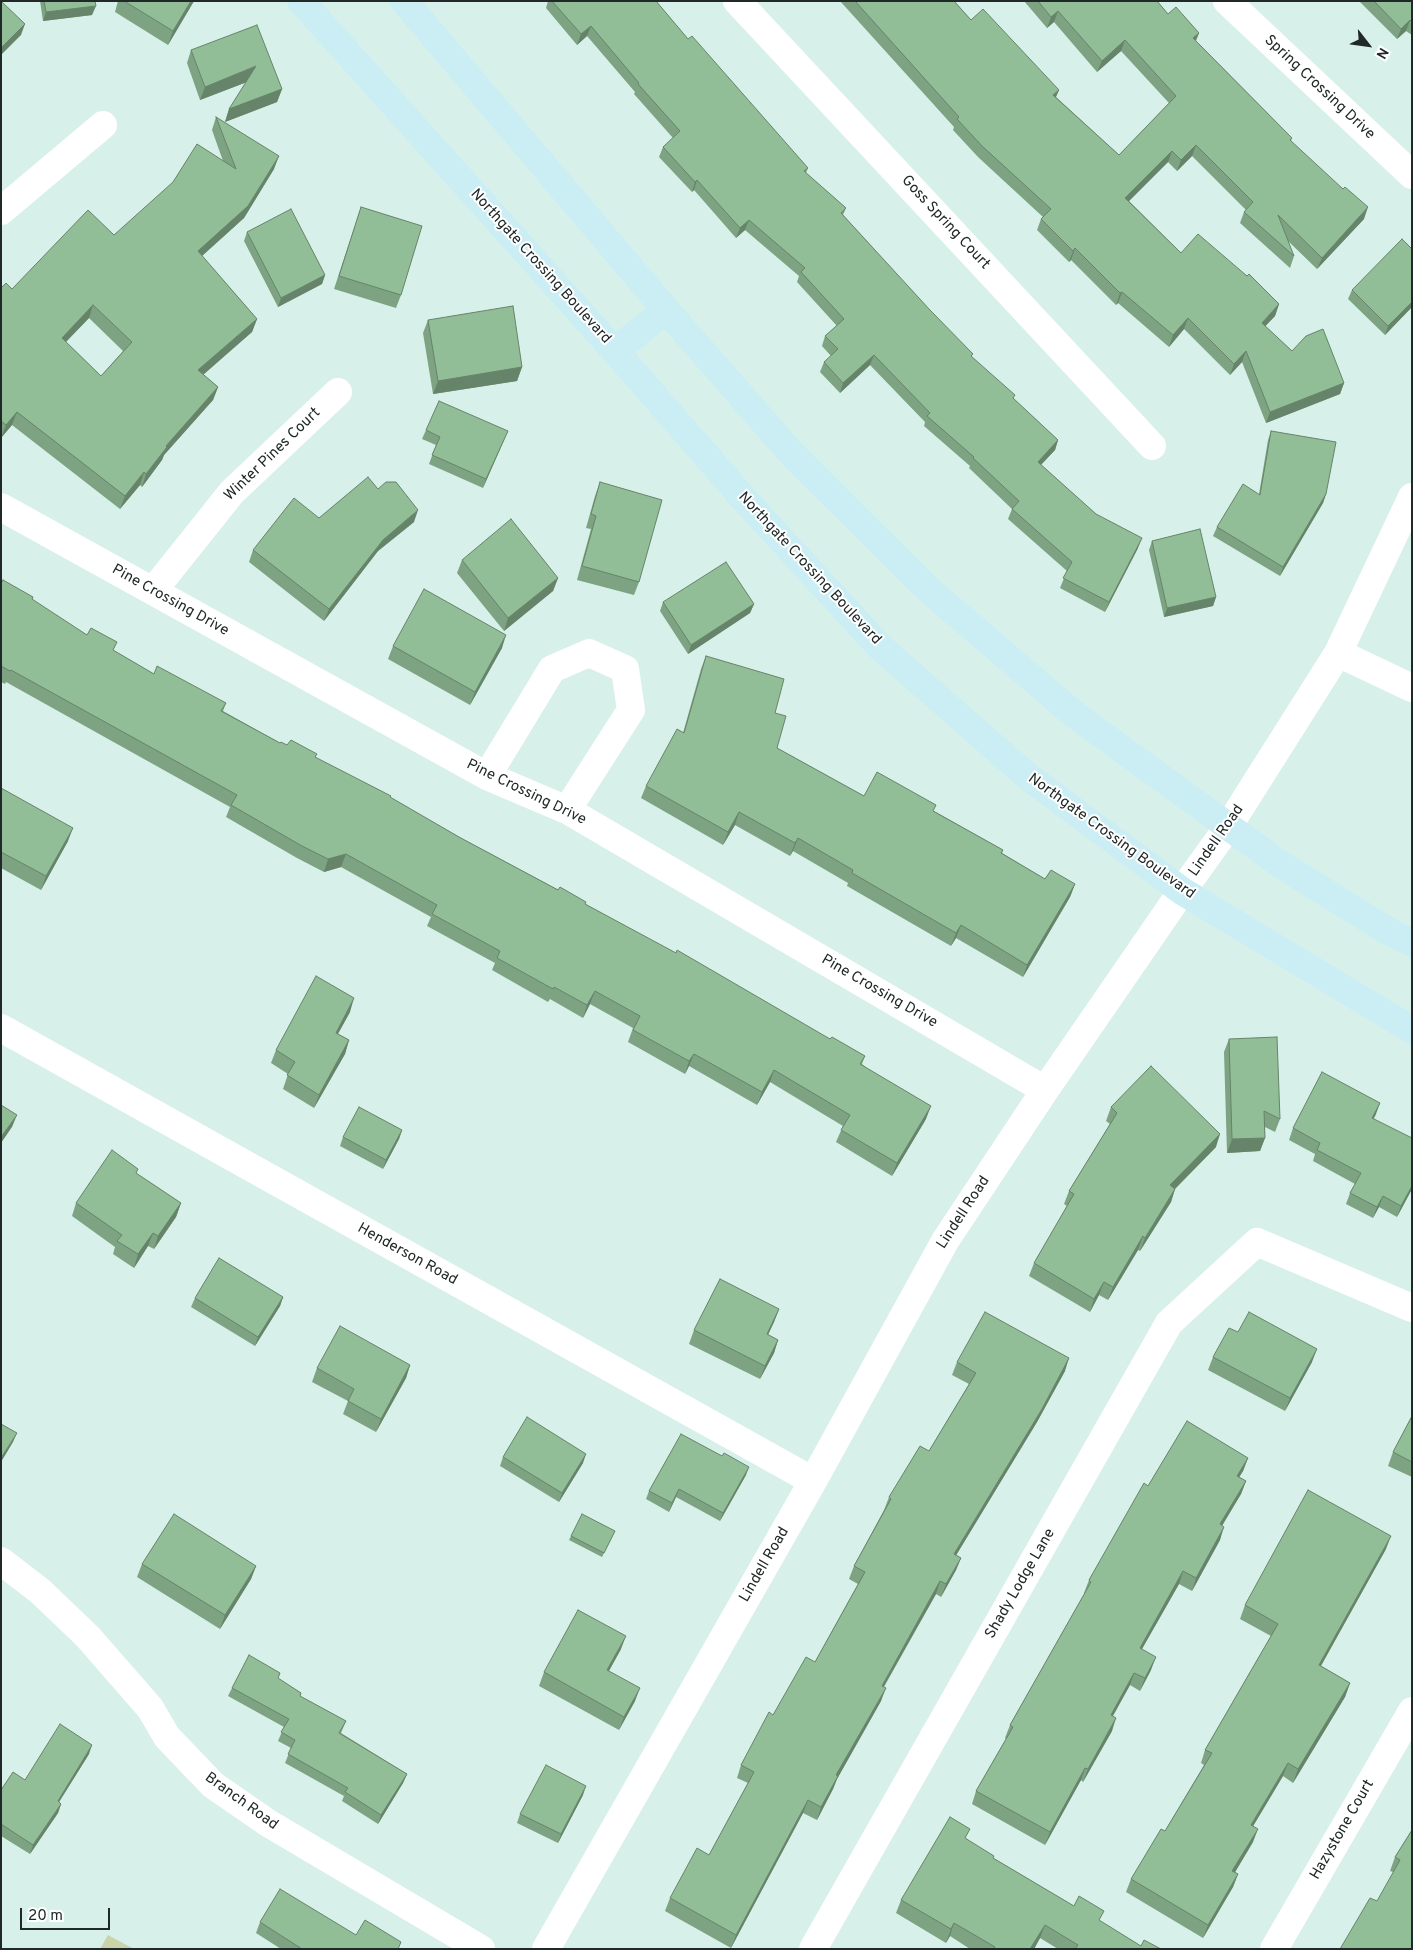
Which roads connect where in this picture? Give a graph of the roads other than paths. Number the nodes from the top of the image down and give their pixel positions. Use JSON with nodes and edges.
{"nodes":[{"id":1,"x":301,"y":1,"type":"edge"},
{"id":2,"x":404,"y":1,"type":"edge"},
{"id":3,"x":737,"y":1,"type":"edge"},
{"id":4,"x":1227,"y":1,"type":"edge"},
{"id":5,"x":103,"y":125,"type":"dead end"},
{"id":6,"x":1412,"y":175,"type":"edge"},
{"id":7,"x":1,"y":210,"type":"edge"},
{"id":8,"x":666,"y":310,"type":"junction"},
{"id":9,"x":615,"y":350,"type":"junction"},
{"id":10,"x":338,"y":392,"type":"dead end"},
{"id":11,"x":1152,"y":446,"type":"dead end"},
{"id":12,"x":1412,"y":497,"type":"edge"},
{"id":13,"x":1,"y":507,"type":"edge"},
{"id":14,"x":153,"y":591,"type":"junction"},
{"id":15,"x":1338,"y":653,"type":"junction"},
{"id":16,"x":1412,"y":688,"type":"edge"},
{"id":17,"x":486,"y":776,"type":"junction"},
{"id":18,"x":567,"y":810,"type":"junction"},
{"id":19,"x":1228,"y":827,"type":"junction"},
{"id":20,"x":1182,"y":891,"type":"junction"},
{"id":21,"x":1412,"y":943,"type":"edge"},
{"id":22,"x":1,"y":1028,"type":"edge"},
{"id":23,"x":1412,"y":1030,"type":"edge"},
{"id":24,"x":1045,"y":1090,"type":"junction"},
{"id":25,"x":1412,"y":1308,"type":"edge"},
{"id":26,"x":813,"y":1482,"type":"junction"},
{"id":27,"x":1,"y":1561,"type":"edge"},
{"id":28,"x":1412,"y":1711,"type":"edge"},
{"id":29,"x":481,"y":1949,"type":"edge"},
{"id":30,"x":546,"y":1949,"type":"edge"},
{"id":31,"x":813,"y":1949,"type":"edge"},
{"id":32,"x":1274,"y":1949,"type":"edge"}],
"edges":[{"from":1,"to":9,"type":"main road","name":"Northgate Crossing Boulevard"},
{"from":2,"to":8,"type":"main road"},
{"from":3,"to":11,"type":"street","name":"Goss Spring Court"},
{"from":4,"to":6,"type":"street","name":"Spring Crossing Drive"},
{"from":5,"to":7,"type":"street"},
{"from":8,"to":9,"type":"main road"},
{"from":8,"to":19,"type":"main road"},
{"from":9,"to":20,"type":"main road","name":"Northgate Crossing Boulevard"},
{"from":10,"to":14,"type":"street","name":"Winter Pines Court"},
{"from":12,"to":15,"type":"street","name":"Lindell Road"},
{"from":13,"to":14,"type":"street","name":"Pine Crossing Drive"},
{"from":14,"to":17,"type":"street","name":"Pine Crossing Drive"},
{"from":15,"to":16,"type":"street"},
{"from":15,"to":19,"type":"street","name":"Lindell Road"},
{"from":17,"to":18,"type":"street","name":"Pine Crossing Drive"},
{"from":17,"to":18,"type":"street"},
{"from":18,"to":24,"type":"street","name":"Pine Crossing Drive"},
{"from":19,"to":20,"type":"street","name":"Lindell Road"},
{"from":19,"to":21,"type":"main road"},
{"from":20,"to":23,"type":"main road","name":"Northgate Crossing Boulevard"},
{"from":20,"to":24,"type":"street","name":"Lindell Road"},
{"from":22,"to":26,"type":"street","name":"Henderson Road"},
{"from":24,"to":26,"type":"street","name":"Lindell Road"},
{"from":25,"to":31,"type":"street","name":"Shady Lodge Lane"},
{"from":26,"to":30,"type":"street","name":"Lindell Road"},
{"from":27,"to":29,"type":"street","name":"Branch Road"},
{"from":28,"to":32,"type":"street","name":"Hazystone Court"}]}
